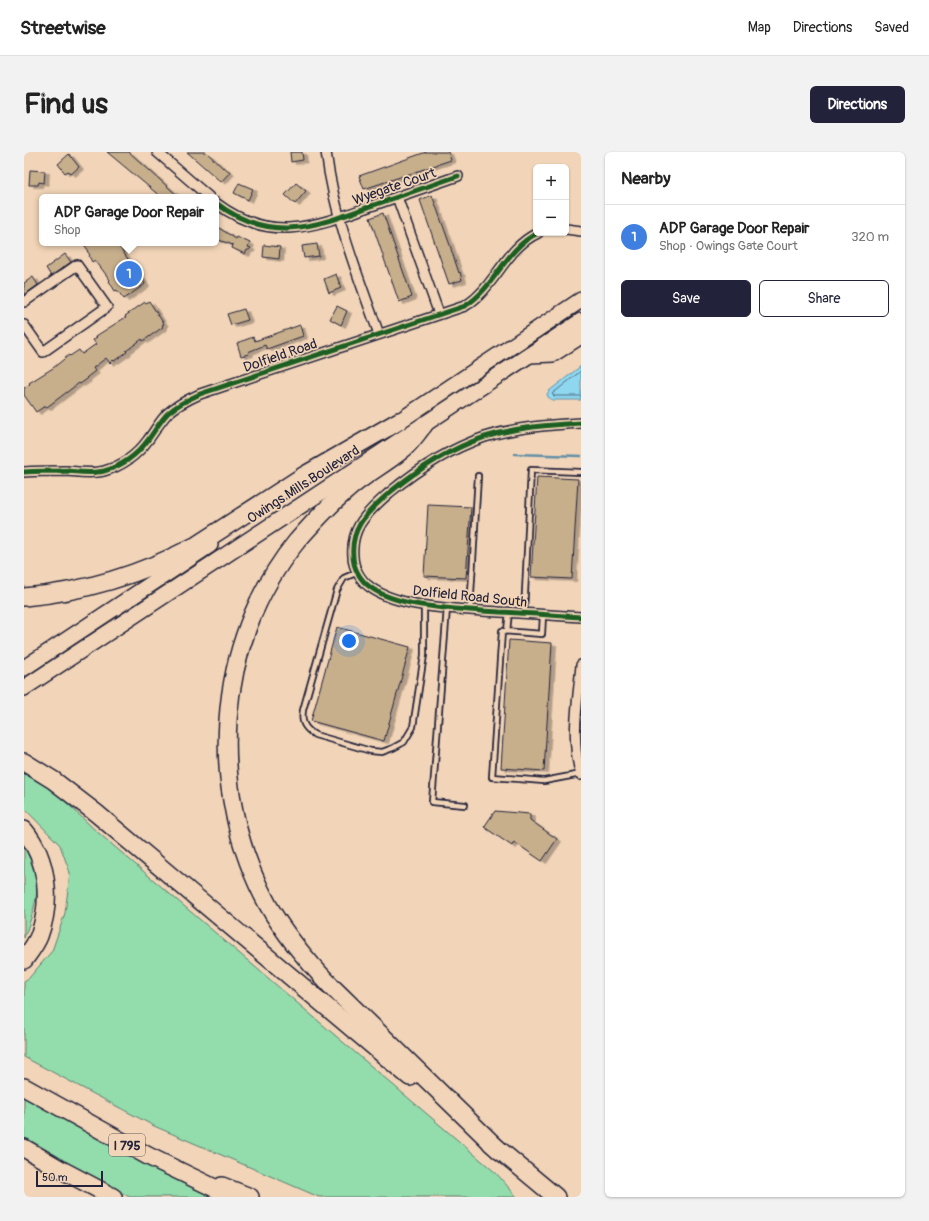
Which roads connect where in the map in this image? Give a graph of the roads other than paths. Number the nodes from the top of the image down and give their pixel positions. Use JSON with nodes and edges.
{"nodes":[{"id":1,"x":157,"y":152,"type":"edge"},
{"id":2,"x":326,"y":152,"type":"edge"},
{"id":3,"x":458,"y":176,"type":"dead end"},
{"id":4,"x":206,"y":194,"type":"edge"},
{"id":5,"x":397,"y":197,"type":"junction"},
{"id":6,"x":219,"y":205,"type":"edge"},
{"id":7,"x":338,"y":218,"type":"junction"},
{"id":8,"x":569,"y":229,"type":"edge"},
{"id":9,"x":581,"y":231,"type":"edge"},
{"id":10,"x":533,"y":235,"type":"edge"},
{"id":11,"x":581,"y":300,"type":"edge"},
{"id":12,"x":24,"y":302,"type":"edge"},
{"id":13,"x":581,"y":310,"type":"edge"},
{"id":14,"x":439,"y":314,"type":"junction"},
{"id":15,"x":581,"y":321,"type":"edge"},
{"id":16,"x":24,"y":325,"type":"edge"},
{"id":17,"x":379,"y":334,"type":"junction"},
{"id":18,"x":581,"y":336,"type":"edge"},
{"id":19,"x":530,"y":355,"type":"junction"},
{"id":20,"x":399,"y":421,"type":"junction"},
{"id":21,"x":581,"y":423,"type":"edge"},
{"id":22,"x":424,"y":425,"type":"junction"},
{"id":23,"x":24,"y":472,"type":"edge"},
{"id":24,"x":581,"y":472,"type":"edge"},
{"id":25,"x":478,"y":476,"type":"dead end"},
{"id":26,"x":200,"y":572,"type":"junction"},
{"id":27,"x":358,"y":572,"type":"junction"},
{"id":28,"x":24,"y":598,"type":"edge"},
{"id":29,"x":424,"y":605,"type":"junction"},
{"id":30,"x":447,"y":608,"type":"junction"},
{"id":31,"x":470,"y":610,"type":"junction"},
{"id":32,"x":509,"y":612,"type":"junction"},
{"id":33,"x":524,"y":613,"type":"junction"},
{"id":34,"x":543,"y":615,"type":"junction"},
{"id":35,"x":581,"y":617,"type":"edge"},
{"id":36,"x":507,"y":631,"type":"junction"},
{"id":37,"x":581,"y":665,"type":"edge"},
{"id":38,"x":24,"y":668,"type":"edge"},
{"id":39,"x":24,"y":688,"type":"edge"},
{"id":40,"x":24,"y":762,"type":"edge"},
{"id":41,"x":580,"y":770,"type":"edge"},
{"id":42,"x":465,"y":805,"type":"dead end"},
{"id":43,"x":24,"y":830,"type":"edge"},
{"id":44,"x":24,"y":960,"type":"edge"},
{"id":45,"x":24,"y":1087,"type":"edge"},
{"id":46,"x":24,"y":1148,"type":"edge"},
{"id":47,"x":500,"y":1150,"type":"junction"},
{"id":48,"x":204,"y":1184,"type":"junction"},
{"id":49,"x":113,"y":1197,"type":"edge"},
{"id":50,"x":233,"y":1197,"type":"edge"},
{"id":51,"x":250,"y":1197,"type":"edge"},
{"id":52,"x":556,"y":1197,"type":"edge"}],
"edges":[{"from":1,"to":4,"type":"street"},
{"from":2,"to":7,"type":"street"},
{"from":3,"to":5,"type":"street","name":"Wyegate Court"},
{"from":5,"to":7,"type":"street","name":"Wyegate Court"},
{"from":5,"to":14,"type":"street","name":"Wyegate Court"},
{"from":6,"to":7,"type":"street","name":"Wyegate Court"},
{"from":7,"to":17,"type":"street"},
{"from":8,"to":9,"type":"street"},
{"from":10,"to":14,"type":"street","name":"Dolfield Road"},
{"from":11,"to":20,"type":"main road","name":"Owings Mills Boulevard"},
{"from":12,"to":16,"type":"street"},
{"from":13,"to":26,"type":"main road"},
{"from":14,"to":17,"type":"street","name":"Dolfield Road"},
{"from":15,"to":19,"type":"main road","name":"Owings Mills Boulevard"},
{"from":17,"to":23,"type":"street","name":"Dolfield Road"},
{"from":18,"to":19,"type":"main road"},
{"from":19,"to":22,"type":"main road","name":"Owings Mills Boulevard"},
{"from":20,"to":28,"type":"highway"},
{"from":20,"to":38,"type":"main road","name":"Owings Mills Boulevard"},
{"from":21,"to":27,"type":"street","name":"Dolfield Road South"},
{"from":22,"to":26,"type":"main road","name":"Owings Mills Boulevard"},
{"from":22,"to":47,"type":"highway"},
{"from":24,"to":33,"type":"lane"},
{"from":25,"to":31,"type":"lane"},
{"from":26,"to":39,"type":"main road","name":"Owings Mills Boulevard"},
{"from":27,"to":29,"type":"street","name":"Dolfield Road South"},
{"from":27,"to":29,"type":"lane"},
{"from":29,"to":30,"type":"street","name":"Dolfield Road South"},
{"from":30,"to":31,"type":"street","name":"Dolfield Road South"},
{"from":30,"to":42,"type":"lane"},
{"from":31,"to":32,"type":"street","name":"Dolfield Road South"},
{"from":32,"to":33,"type":"street","name":"Dolfield Road South"},
{"from":32,"to":36,"type":"lane"},
{"from":33,"to":34,"type":"street","name":"Dolfield Road South"},
{"from":34,"to":35,"type":"street","name":"Dolfield Road South"},
{"from":34,"to":36,"type":"lane"},
{"from":36,"to":41,"type":"lane"},
{"from":37,"to":41,"type":"street"},
{"from":40,"to":47,"type":"highway"},
{"from":43,"to":44,"type":"highway"},
{"from":45,"to":48,"type":"highway","number":"I 795"},
{"from":46,"to":49,"type":"highway"},
{"from":47,"to":52,"type":"highway"},
{"from":48,"to":50,"type":"highway","number":"I 795"},
{"from":48,"to":51,"type":"highway"}]}
